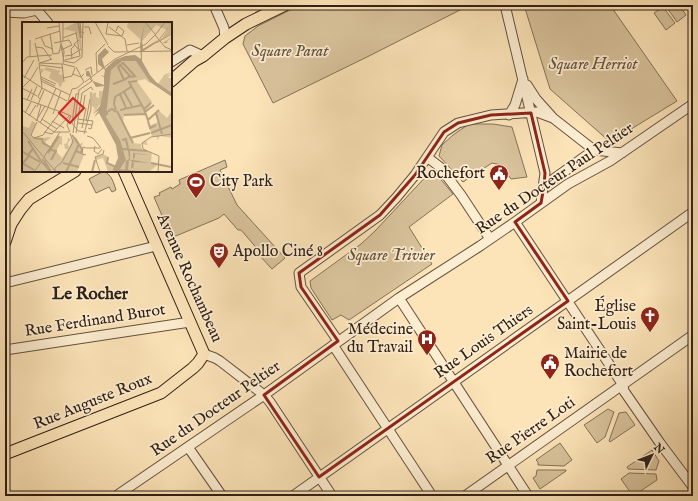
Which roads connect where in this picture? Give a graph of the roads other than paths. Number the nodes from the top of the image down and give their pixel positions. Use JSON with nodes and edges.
{"nodes":[{"id":1,"x":214,"y":5,"type":"edge"},
{"id":2,"x":285,"y":5,"type":"edge"},
{"id":3,"x":505,"y":5,"type":"edge"},
{"id":4,"x":36,"y":7,"type":"edge"},
{"id":5,"x":5,"y":12,"type":"edge"},
{"id":6,"x":47,"y":22,"type":"edge"},
{"id":7,"x":226,"y":38,"type":"junction"},
{"id":8,"x":203,"y":56,"type":"junction"},
{"id":9,"x":172,"y":61,"type":"edge"},
{"id":10,"x":523,"y":79,"type":"junction"},
{"id":11,"x":172,"y":81,"type":"edge"},
{"id":12,"x":172,"y":88,"type":"edge"},
{"id":13,"x":691,"y":109,"type":"edge"},
{"id":14,"x":532,"y":113,"type":"junction"},
{"id":15,"x":509,"y":115,"type":"junction"},
{"id":16,"x":553,"y":118,"type":"junction"},
{"id":17,"x":594,"y":150,"type":"junction"},
{"id":18,"x":622,"y":153,"type":"junction"},
{"id":19,"x":427,"y":157,"type":"junction"},
{"id":20,"x":73,"y":172,"type":"edge"},
{"id":21,"x":124,"y":172,"type":"edge"},
{"id":22,"x":545,"y":173,"type":"junction"},
{"id":23,"x":555,"y":178,"type":"junction"},
{"id":24,"x":568,"y":184,"type":"junction"},
{"id":25,"x":544,"y":186,"type":"junction"},
{"id":26,"x":541,"y":203,"type":"junction"},
{"id":27,"x":693,"y":212,"type":"edge"},
{"id":28,"x":515,"y":222,"type":"junction"},
{"id":29,"x":490,"y":239,"type":"junction"},
{"id":30,"x":5,"y":242,"type":"edge"},
{"id":31,"x":156,"y":246,"type":"junction"},
{"id":32,"x":5,"y":283,"type":"edge"},
{"id":33,"x":399,"y":298,"type":"junction"},
{"id":34,"x":568,"y":301,"type":"junction"},
{"id":35,"x":190,"y":322,"type":"junction"},
{"id":36,"x":693,"y":335,"type":"edge"},
{"id":37,"x":335,"y":343,"type":"junction"},
{"id":38,"x":5,"y":350,"type":"edge"},
{"id":39,"x":204,"y":354,"type":"junction"},
{"id":40,"x":454,"y":382,"type":"junction"},
{"id":41,"x":624,"y":385,"type":"junction"},
{"id":42,"x":264,"y":395,"type":"junction"},
{"id":43,"x":388,"y":429,"type":"junction"},
{"id":44,"x":188,"y":447,"type":"junction"},
{"id":45,"x":5,"y":454,"type":"edge"},
{"id":46,"x":508,"y":466,"type":"junction"},
{"id":47,"x":690,"y":475,"type":"edge"},
{"id":48,"x":320,"y":477,"type":"junction"},
{"id":49,"x":693,"y":487,"type":"edge"},
{"id":50,"x":116,"y":496,"type":"edge"},
{"id":51,"x":222,"y":496,"type":"edge"},
{"id":52,"x":293,"y":496,"type":"edge"},
{"id":53,"x":332,"y":496,"type":"edge"},
{"id":54,"x":432,"y":496,"type":"edge"},
{"id":55,"x":464,"y":496,"type":"edge"},
{"id":56,"x":528,"y":496,"type":"edge"}],
"edges":[{"from":1,"to":7,"type":"street"},
{"from":2,"to":7,"type":"main road"},
{"from":3,"to":10,"type":"street"},
{"from":4,"to":5,"type":"street"},
{"from":4,"to":6,"type":"street"},
{"from":7,"to":8,"type":"main road"},
{"from":8,"to":9,"type":"street"},
{"from":8,"to":11,"type":"main road"},
{"from":8,"to":12,"type":"main road"},
{"from":10,"to":14,"type":"street"},
{"from":10,"to":15,"type":"street"},
{"from":10,"to":16,"type":"street"},
{"from":13,"to":18,"type":"street","name":"Rue du Docteur Paul Peltier"},
{"from":14,"to":15,"type":"street"},
{"from":14,"to":16,"type":"street"},
{"from":14,"to":22,"type":"street"},
{"from":15,"to":19,"type":"street"},
{"from":16,"to":17,"type":"street"},
{"from":17,"to":18,"type":"street"},
{"from":17,"to":23,"type":"street"},
{"from":17,"to":24,"type":"street"},
{"from":18,"to":24,"type":"street","name":"Rue du Docteur Paul Peltier"},
{"from":19,"to":29,"type":"street"},
{"from":19,"to":37,"type":"street"},
{"from":20,"to":30,"type":"main road"},
{"from":21,"to":31,"type":"main road","name":"Avenue Rochambeau"},
{"from":22,"to":23,"type":"street"},
{"from":22,"to":25,"type":"street"},
{"from":23,"to":24,"type":"street"},
{"from":23,"to":25,"type":"street"},
{"from":24,"to":26,"type":"street","name":"Rue du Docteur Paul Peltier"},
{"from":25,"to":26,"type":"street"},
{"from":26,"to":28,"type":"street","name":"Rue du Docteur Paul Peltier"},
{"from":27,"to":34,"type":"street","name":"Rue Louis Thiers"},
{"from":28,"to":29,"type":"street","name":"Rue du Docteur Paul Peltier"},
{"from":28,"to":34,"type":"street"},
{"from":29,"to":33,"type":"street","name":"Rue du Docteur Paul Peltier"},
{"from":31,"to":32,"type":"street"},
{"from":31,"to":35,"type":"main road","name":"Avenue Rochambeau"},
{"from":33,"to":37,"type":"street","name":"Rue du Docteur Paul Peltier"},
{"from":33,"to":40,"type":"street"},
{"from":34,"to":40,"type":"street","name":"Rue Louis Thiers"},
{"from":34,"to":41,"type":"street"},
{"from":35,"to":38,"type":"street","name":"Rue Ferdinand Burot"},
{"from":35,"to":39,"type":"main road","name":"Avenue Rochambeau"},
{"from":36,"to":41,"type":"street","name":"Rue Pierre Loti"},
{"from":37,"to":42,"type":"street","name":"Rue du Docteur Peltier"},
{"from":37,"to":43,"type":"street"},
{"from":39,"to":42,"type":"street","name":"Avenue Rochambeau"},
{"from":39,"to":45,"type":"main road","name":"Rue Auguste Roux"},
{"from":40,"to":43,"type":"street","name":"Rue Louis Thiers"},
{"from":40,"to":46,"type":"street"},
{"from":41,"to":46,"type":"street","name":"Rue Pierre Loti"},
{"from":41,"to":47,"type":"street"},
{"from":42,"to":44,"type":"street","name":"Rue du Docteur Peltier"},
{"from":42,"to":48,"type":"street","name":"Avenue Rochambeau"},
{"from":43,"to":48,"type":"street","name":"Rue Louis Thiers"},
{"from":43,"to":54,"type":"street"},
{"from":44,"to":50,"type":"street","name":"Rue du Docteur Peltier"},
{"from":44,"to":51,"type":"street"},
{"from":46,"to":55,"type":"street","name":"Rue Pierre Loti"},
{"from":46,"to":56,"type":"street"},
{"from":47,"to":49,"type":"street"},
{"from":48,"to":52,"type":"street","name":"Rue Louis Thiers"},
{"from":48,"to":53,"type":"street","name":"Avenue Rochambeau"}]}
